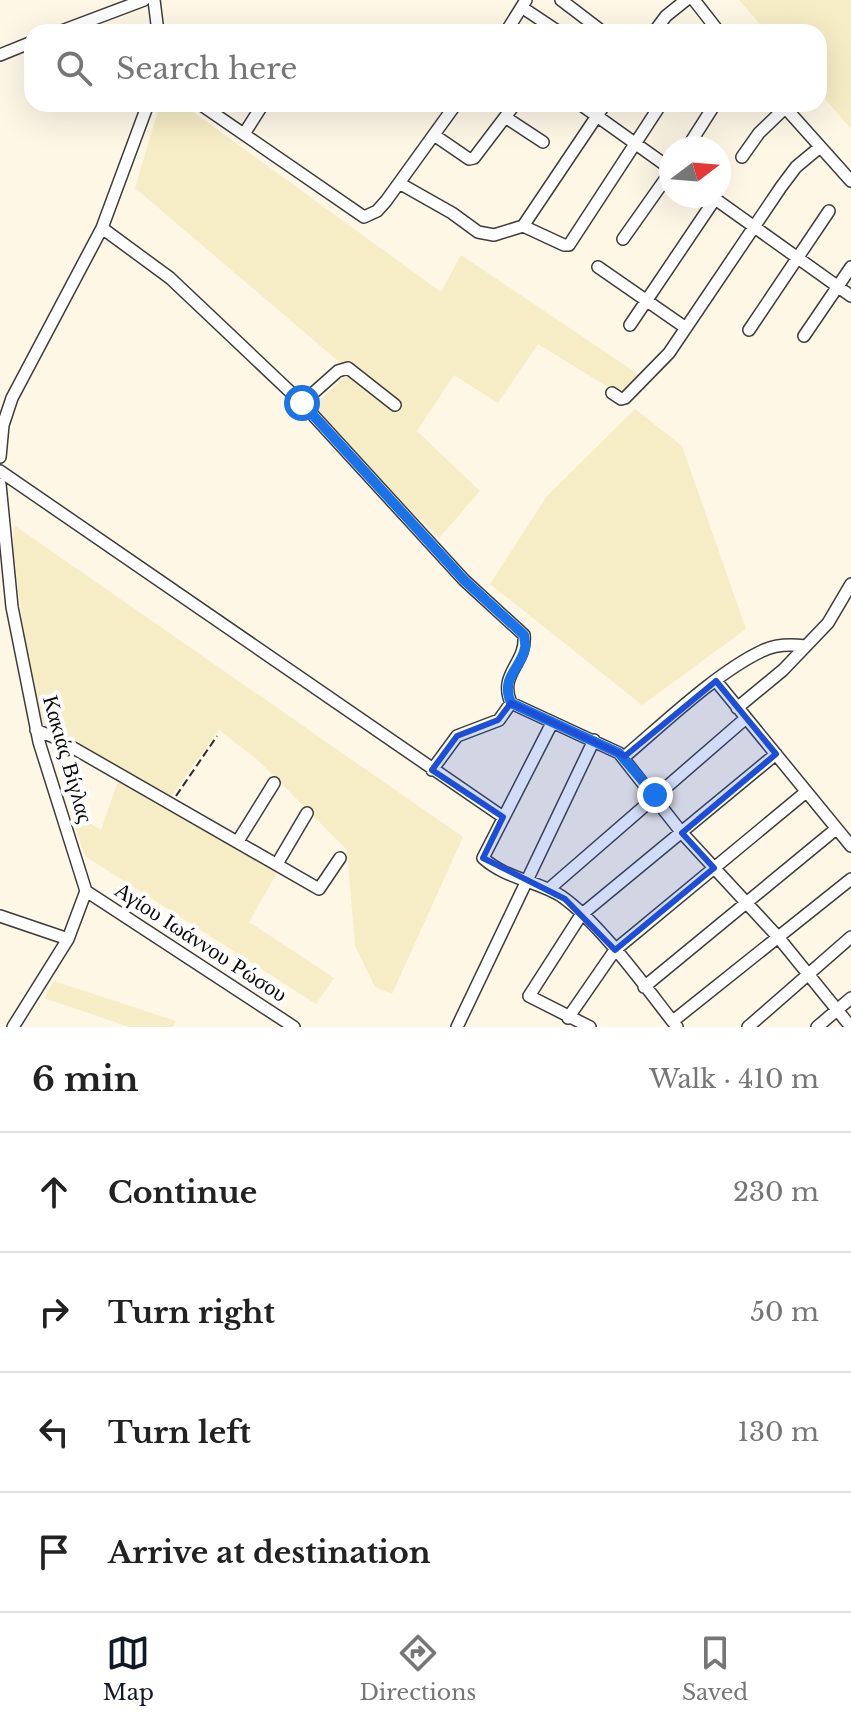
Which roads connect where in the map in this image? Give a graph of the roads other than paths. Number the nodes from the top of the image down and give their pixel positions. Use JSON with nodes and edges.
{"nodes":[{"id":1,"x":144,"y":0,"type":"edge"},
{"id":2,"x":154,"y":0,"type":"edge"},
{"id":3,"x":561,"y":0,"type":"edge"},
{"id":4,"x":686,"y":0,"type":"edge"},
{"id":5,"x":694,"y":0,"type":"edge"},
{"id":6,"x":524,"y":4,"type":"edge"},
{"id":7,"x":80,"y":24,"type":"edge"},
{"id":8,"x":157,"y":24,"type":"edge"},
{"id":9,"x":511,"y":24,"type":"edge"},
{"id":10,"x":549,"y":24,"type":"edge"},
{"id":11,"x":592,"y":24,"type":"edge"},
{"id":12,"x":660,"y":24,"type":"edge"},
{"id":13,"x":713,"y":24,"type":"edge"},
{"id":14,"x":24,"y":45,"type":"edge"},
{"id":15,"x":0,"y":55,"type":"edge"},
{"id":16,"x":145,"y":112,"type":"edge"},
{"id":17,"x":212,"y":112,"type":"edge"},
{"id":18,"x":258,"y":112,"type":"edge"},
{"id":19,"x":450,"y":112,"type":"edge"},
{"id":20,"x":509,"y":112,"type":"edge"},
{"id":21,"x":591,"y":112,"type":"edge"},
{"id":22,"x":600,"y":112,"type":"edge"},
{"id":23,"x":655,"y":112,"type":"edge"},
{"id":24,"x":710,"y":112,"type":"edge"},
{"id":25,"x":778,"y":112,"type":"edge"},
{"id":26,"x":789,"y":112,"type":"edge"},
{"id":27,"x":597,"y":116,"type":"junction"},
{"id":28,"x":505,"y":117,"type":"junction"},
{"id":29,"x":244,"y":134,"type":"junction"},
{"id":30,"x":434,"y":135,"type":"junction"},
{"id":31,"x":695,"y":136,"type":"edge"},
{"id":32,"x":543,"y":142,"type":"dead end"},
{"id":33,"x":634,"y":142,"type":"junction"},
{"id":34,"x":820,"y":147,"type":"junction"},
{"id":35,"x":742,"y":157,"type":"dead end"},
{"id":36,"x":659,"y":161,"type":"edge"},
{"id":37,"x":851,"y":181,"type":"edge"},
{"id":38,"x":399,"y":183,"type":"junction"},
{"id":39,"x":659,"y":187,"type":"edge"},
{"id":40,"x":706,"y":208,"type":"edge"},
{"id":41,"x":727,"y":208,"type":"edge"},
{"id":42,"x":829,"y":211,"type":"dead end"},
{"id":43,"x":523,"y":226,"type":"junction"},
{"id":44,"x":755,"y":227,"type":"junction"},
{"id":45,"x":102,"y":228,"type":"junction"},
{"id":46,"x":623,"y":239,"type":"dead end"},
{"id":47,"x":798,"y":257,"type":"junction"},
{"id":48,"x":598,"y":267,"type":"dead end"},
{"id":49,"x":851,"y":267,"type":"edge"},
{"id":50,"x":838,"y":285,"type":"junction"},
{"id":51,"x":851,"y":296,"type":"edge"},
{"id":52,"x":646,"y":301,"type":"junction"},
{"id":53,"x":630,"y":325,"type":"dead end"},
{"id":54,"x":686,"y":328,"type":"junction"},
{"id":55,"x":749,"y":330,"type":"dead end"},
{"id":56,"x":804,"y":336,"type":"dead end"},
{"id":57,"x":612,"y":393,"type":"dead end"},
{"id":58,"x":302,"y":403,"type":"junction"},
{"id":59,"x":395,"y":405,"type":"dead end"},
{"id":60,"x":2,"y":426,"type":"edge"},
{"id":61,"x":0,"y":457,"type":"edge"},
{"id":62,"x":0,"y":471,"type":"edge"},
{"id":63,"x":0,"y":484,"type":"edge"},
{"id":64,"x":851,"y":584,"type":"edge"},
{"id":65,"x":805,"y":646,"type":"junction"},
{"id":66,"x":716,"y":681,"type":"junction"},
{"id":67,"x":511,"y":703,"type":"junction"},
{"id":68,"x":737,"y":708,"type":"junction"},
{"id":69,"x":746,"y":718,"type":"junction"},
{"id":70,"x":552,"y":723,"type":"junction"},
{"id":71,"x":36,"y":730,"type":"junction"},
{"id":72,"x":594,"y":740,"type":"junction"},
{"id":73,"x":776,"y":754,"type":"junction"},
{"id":74,"x":623,"y":758,"type":"junction"},
{"id":75,"x":432,"y":770,"type":"junction"},
{"id":76,"x":274,"y":783,"type":"dead end"},
{"id":77,"x":806,"y":792,"type":"junction"},
{"id":78,"x":655,"y":795,"type":"junction"},
{"id":79,"x":307,"y":813,"type":"dead end"},
{"id":80,"x":503,"y":817,"type":"junction"},
{"id":81,"x":836,"y":829,"type":"junction"},
{"id":82,"x":682,"y":833,"type":"junction"},
{"id":83,"x":238,"y":841,"type":"junction"},
{"id":84,"x":851,"y":846,"type":"edge"},
{"id":85,"x":340,"y":858,"type":"dead end"},
{"id":86,"x":277,"y":864,"type":"junction"},
{"id":87,"x":714,"y":868,"type":"junction"},
{"id":88,"x":851,"y":879,"type":"edge"},
{"id":89,"x":526,"y":883,"type":"junction"},
{"id":90,"x":549,"y":889,"type":"junction"},
{"id":91,"x":86,"y":891,"type":"junction"},
{"id":92,"x":745,"y":904,"type":"junction"},
{"id":93,"x":581,"y":915,"type":"junction"},
{"id":94,"x":0,"y":916,"type":"edge"},
{"id":95,"x":778,"y":937,"type":"junction"},
{"id":96,"x":851,"y":937,"type":"edge"},
{"id":97,"x":68,"y":939,"type":"junction"},
{"id":98,"x":615,"y":950,"type":"junction"},
{"id":99,"x":806,"y":976,"type":"junction"},
{"id":100,"x":644,"y":987,"type":"junction"},
{"id":101,"x":851,"y":998,"type":"edge"},
{"id":102,"x":837,"y":1011,"type":"junction"},
{"id":103,"x":568,"y":1018,"type":"junction"},
{"id":104,"x":675,"y":1024,"type":"edge"},
{"id":105,"x":13,"y":1027,"type":"edge"},
{"id":106,"x":294,"y":1027,"type":"edge"},
{"id":107,"x":457,"y":1027,"type":"edge"},
{"id":108,"x":590,"y":1027,"type":"edge"},
{"id":109,"x":748,"y":1027,"type":"edge"},
{"id":110,"x":817,"y":1027,"type":"edge"},
{"id":111,"x":851,"y":1027,"type":"edge"}],
"edges":[{"from":1,"to":7,"type":"street"},
{"from":2,"to":8,"type":"street"},
{"from":3,"to":11,"type":"street"},
{"from":4,"to":12,"type":"street"},
{"from":5,"to":13,"type":"street"},
{"from":6,"to":9,"type":"street"},
{"from":6,"to":10,"type":"street"},
{"from":14,"to":15,"type":"street"},
{"from":16,"to":45,"type":"street"},
{"from":17,"to":29,"type":"street"},
{"from":18,"to":29,"type":"street"},
{"from":19,"to":30,"type":"street"},
{"from":20,"to":28,"type":"street"},
{"from":21,"to":27,"type":"street"},
{"from":22,"to":27,"type":"street"},
{"from":23,"to":33,"type":"street"},
{"from":24,"to":31,"type":"street"},
{"from":25,"to":35,"type":"street"},
{"from":26,"to":34,"type":"street"},
{"from":27,"to":33,"type":"street"},
{"from":27,"to":43,"type":"street"},
{"from":28,"to":30,"type":"street"},
{"from":28,"to":32,"type":"street"},
{"from":29,"to":38,"type":"street"},
{"from":30,"to":38,"type":"street"},
{"from":33,"to":36,"type":"street"},
{"from":33,"to":43,"type":"street"},
{"from":34,"to":37,"type":"street"},
{"from":34,"to":44,"type":"street"},
{"from":38,"to":43,"type":"street"},
{"from":39,"to":46,"type":"street"},
{"from":40,"to":52,"type":"street"},
{"from":41,"to":44,"type":"street"},
{"from":42,"to":47,"type":"street"},
{"from":44,"to":47,"type":"street"},
{"from":44,"to":54,"type":"street"},
{"from":45,"to":58,"type":"street"},
{"from":45,"to":60,"type":"street"},
{"from":47,"to":50,"type":"street"},
{"from":47,"to":55,"type":"street"},
{"from":48,"to":52,"type":"street"},
{"from":49,"to":50,"type":"street"},
{"from":50,"to":51,"type":"street"},
{"from":50,"to":56,"type":"street"},
{"from":52,"to":53,"type":"street"},
{"from":52,"to":54,"type":"street"},
{"from":54,"to":57,"type":"street"},
{"from":58,"to":59,"type":"street"},
{"from":58,"to":67,"type":"street"},
{"from":60,"to":61,"type":"street"},
{"from":62,"to":75,"type":"street"},
{"from":63,"to":71,"type":"street","name":"Κακιάς Βίγλας"},
{"from":64,"to":65,"type":"street"},
{"from":65,"to":66,"type":"street"},
{"from":65,"to":68,"type":"street"},
{"from":66,"to":68,"type":"street"},
{"from":66,"to":74,"type":"street"},
{"from":67,"to":70,"type":"street"},
{"from":67,"to":75,"type":"street"},
{"from":68,"to":69,"type":"street"},
{"from":69,"to":73,"type":"street"},
{"from":69,"to":78,"type":"street"},
{"from":70,"to":72,"type":"street"},
{"from":70,"to":80,"type":"street"},
{"from":71,"to":83,"type":"street"},
{"from":71,"to":91,"type":"street","name":"Κακιάς Βίγλας"},
{"from":72,"to":74,"type":"street"},
{"from":72,"to":89,"type":"street"},
{"from":73,"to":77,"type":"street"},
{"from":73,"to":82,"type":"street"},
{"from":74,"to":78,"type":"street"},
{"from":75,"to":80,"type":"street"},
{"from":76,"to":83,"type":"street"},
{"from":77,"to":81,"type":"street"},
{"from":77,"to":87,"type":"street"},
{"from":78,"to":82,"type":"street"},
{"from":78,"to":90,"type":"street"},
{"from":79,"to":86,"type":"street"},
{"from":80,"to":89,"type":"street"},
{"from":81,"to":84,"type":"street"},
{"from":81,"to":92,"type":"street"},
{"from":82,"to":87,"type":"street"},
{"from":82,"to":93,"type":"street"},
{"from":83,"to":86,"type":"street"},
{"from":85,"to":86,"type":"street"},
{"from":87,"to":92,"type":"street"},
{"from":87,"to":98,"type":"street"},
{"from":88,"to":95,"type":"street"},
{"from":89,"to":90,"type":"street"},
{"from":89,"to":107,"type":"street"},
{"from":90,"to":93,"type":"street"},
{"from":91,"to":97,"type":"street"},
{"from":91,"to":106,"type":"street","name":"Αγίου Ιωάννου Ρώσου"},
{"from":92,"to":95,"type":"street"},
{"from":92,"to":100,"type":"street"},
{"from":93,"to":98,"type":"street"},
{"from":93,"to":103,"type":"street"},
{"from":94,"to":97,"type":"street"},
{"from":95,"to":99,"type":"street"},
{"from":95,"to":104,"type":"street"},
{"from":96,"to":99,"type":"street"},
{"from":97,"to":105,"type":"street"},
{"from":98,"to":100,"type":"street"},
{"from":98,"to":103,"type":"street"},
{"from":99,"to":102,"type":"street"},
{"from":99,"to":109,"type":"street"},
{"from":100,"to":104,"type":"street"},
{"from":101,"to":102,"type":"street"},
{"from":102,"to":110,"type":"street"},
{"from":102,"to":111,"type":"street"},
{"from":103,"to":108,"type":"street"}]}
